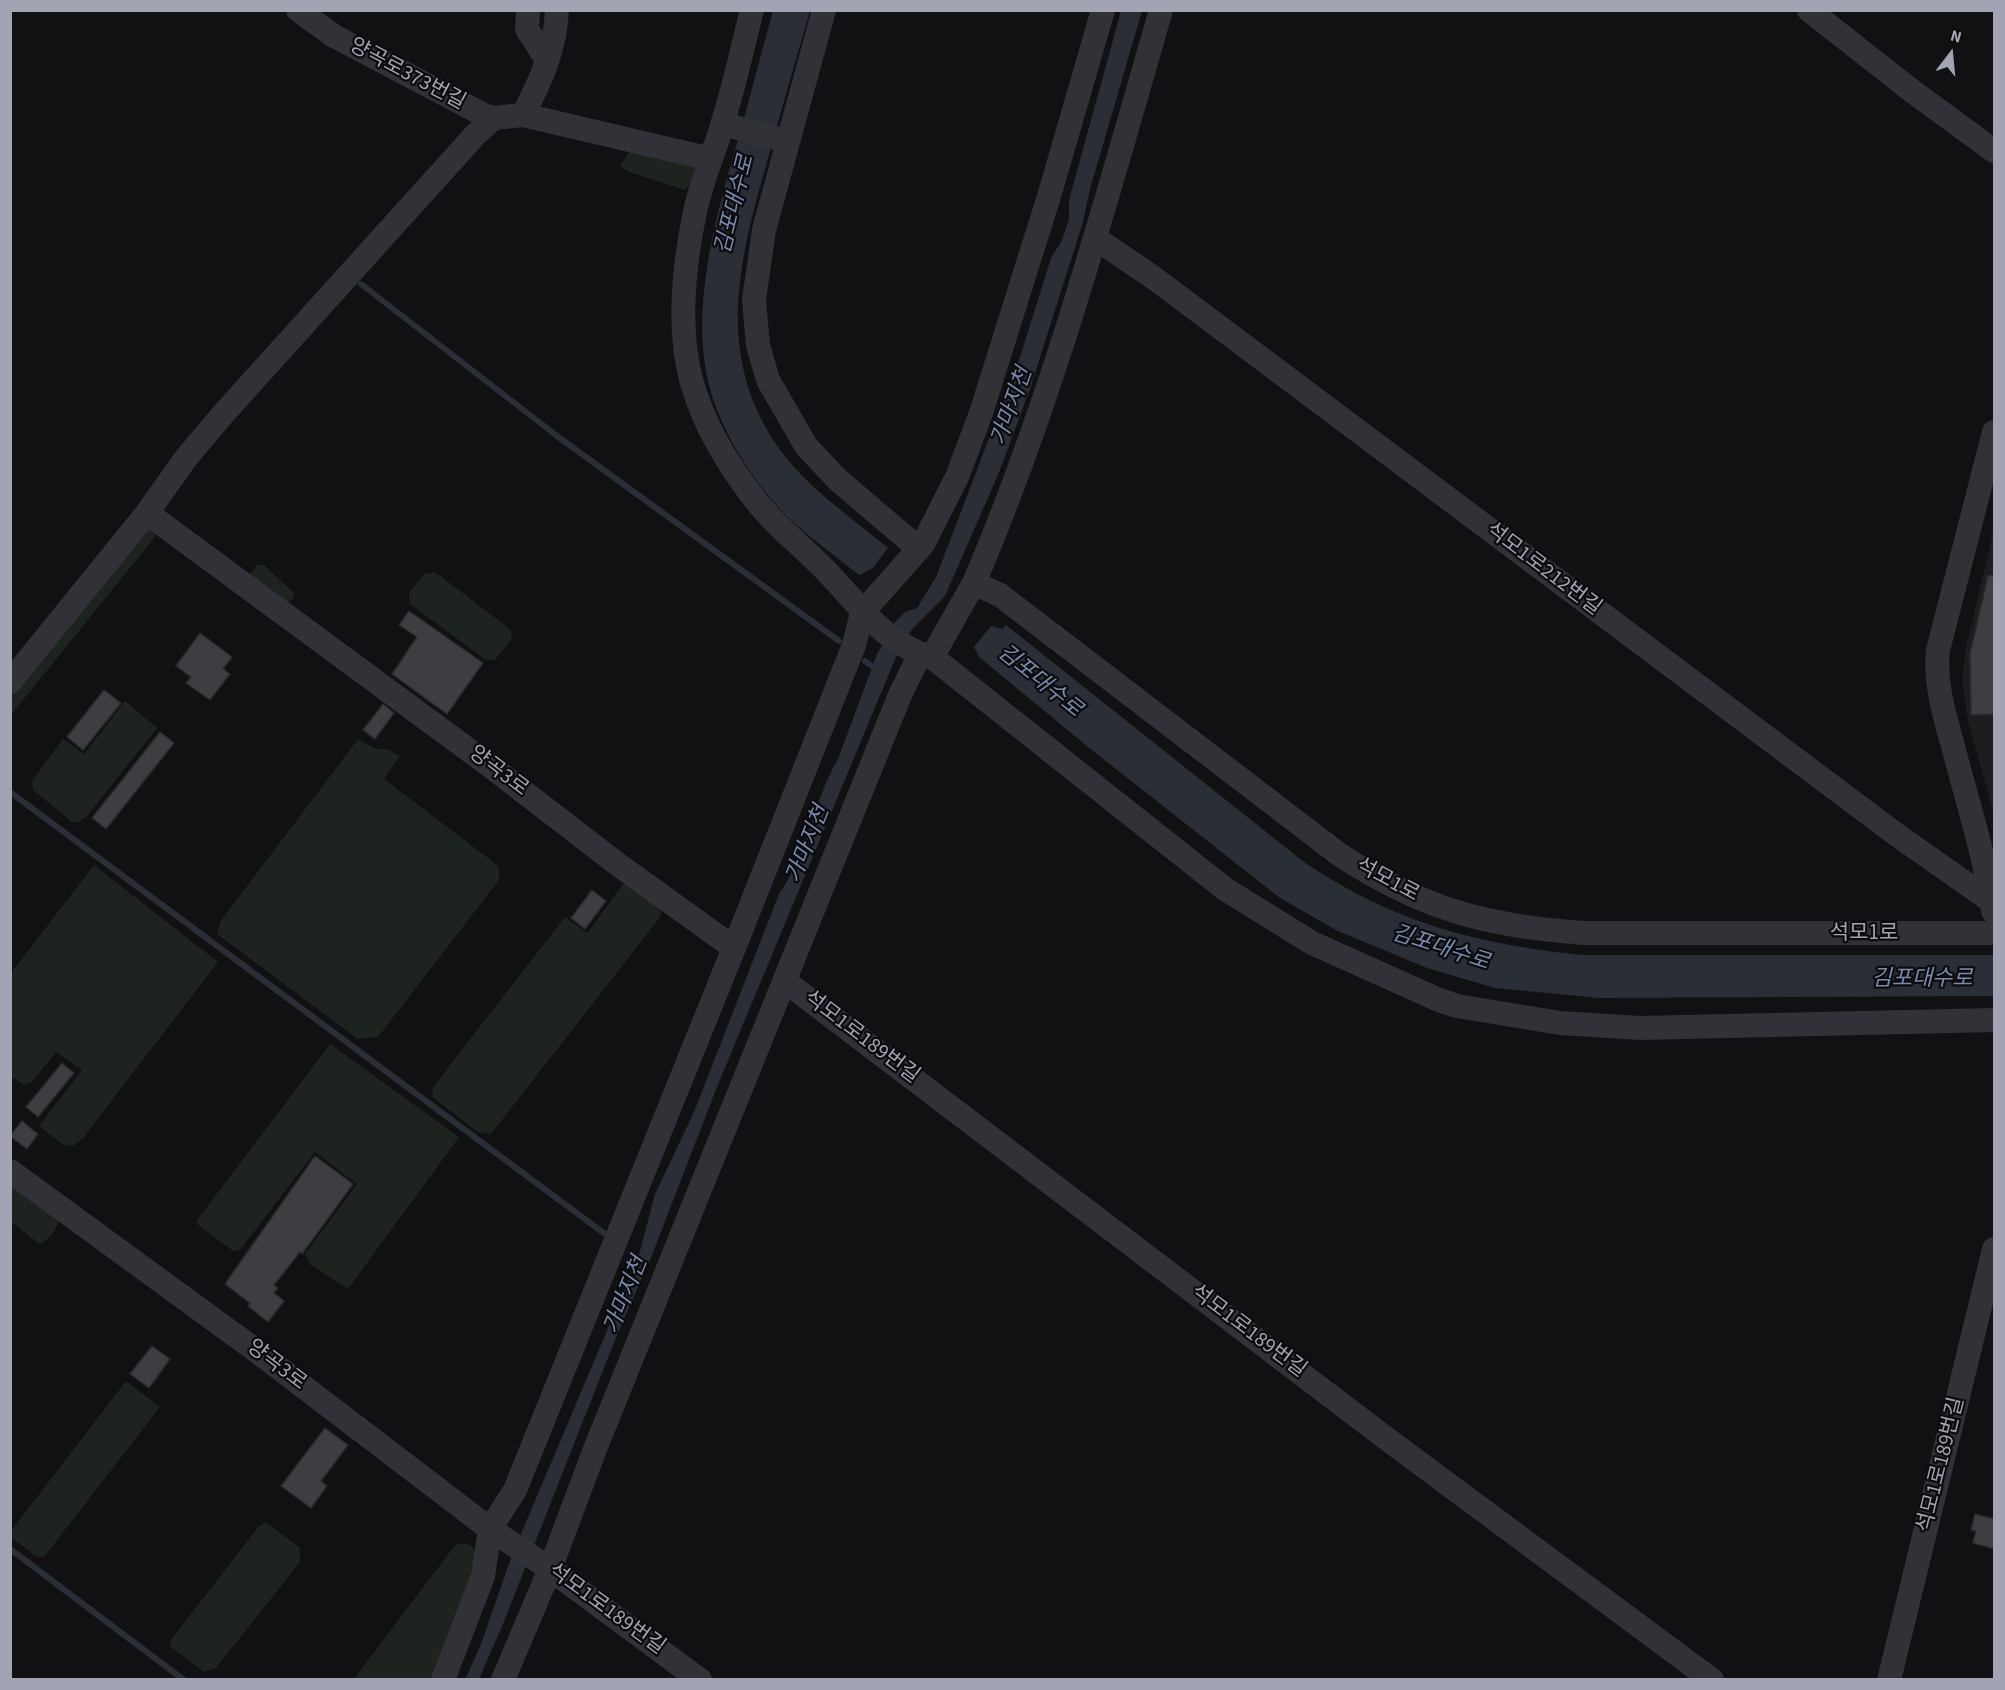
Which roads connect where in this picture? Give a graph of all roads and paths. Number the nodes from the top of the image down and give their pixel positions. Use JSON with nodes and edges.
{"nodes":[{"id":1,"x":298,"y":10,"type":"edge"},
{"id":2,"x":528,"y":10,"type":"edge"},
{"id":3,"x":557,"y":10,"type":"edge"},
{"id":4,"x":752,"y":10,"type":"edge"},
{"id":5,"x":824,"y":10,"type":"edge"},
{"id":6,"x":1103,"y":10,"type":"edge"},
{"id":7,"x":1161,"y":10,"type":"edge"},
{"id":8,"x":1809,"y":10,"type":"edge"},
{"id":9,"x":548,"y":60,"type":"junction"},
{"id":10,"x":523,"y":115,"type":"junction"},
{"id":11,"x":494,"y":118,"type":"junction"},
{"id":12,"x":727,"y":125,"type":"junction"},
{"id":13,"x":782,"y":140,"type":"junction"},
{"id":14,"x":1995,"y":151,"type":"edge"},
{"id":15,"x":711,"y":159,"type":"junction"},
{"id":16,"x":1095,"y":238,"type":"junction"},
{"id":17,"x":1995,"y":432,"type":"edge"},
{"id":18,"x":147,"y":513,"type":"junction"},
{"id":19,"x":919,"y":549,"type":"junction"},
{"id":20,"x":974,"y":583,"type":"junction"},
{"id":21,"x":866,"y":617,"type":"junction"},
{"id":22,"x":921,"y":654,"type":"junction"},
{"id":23,"x":10,"y":682,"type":"edge"},
{"id":24,"x":1993,"y":912,"type":"edge"},
{"id":25,"x":1995,"y":933,"type":"edge"},
{"id":26,"x":734,"y":948,"type":"junction"},
{"id":27,"x":786,"y":982,"type":"junction"},
{"id":28,"x":1995,"y":1020,"type":"edge"},
{"id":29,"x":10,"y":1171,"type":"edge"},
{"id":30,"x":1995,"y":1249,"type":"edge"},
{"id":31,"x":493,"y":1530,"type":"junction"},
{"id":32,"x":545,"y":1566,"type":"junction"},
{"id":33,"x":443,"y":1680,"type":"edge"},
{"id":34,"x":503,"y":1680,"type":"edge"},
{"id":35,"x":700,"y":1680,"type":"edge"},
{"id":36,"x":1712,"y":1680,"type":"edge"},
{"id":37,"x":1889,"y":1680,"type":"edge"}],
"edges":[{"from":1,"to":11,"type":"lane","name":"양곡로373번길"},
{"from":2,"to":9,"type":"lane"},
{"from":3,"to":9,"type":"lane"},
{"from":4,"to":12,"type":"lane"},
{"from":5,"to":13,"type":"lane"},
{"from":6,"to":19,"type":"lane"},
{"from":7,"to":16,"type":"lane"},
{"from":8,"to":14,"type":"lane"},
{"from":9,"to":10,"type":"lane"},
{"from":10,"to":11,"type":"lane"},
{"from":10,"to":15,"type":"lane"},
{"from":11,"to":18,"type":"lane"},
{"from":12,"to":13,"type":"lane"},
{"from":12,"to":15,"type":"lane"},
{"from":13,"to":19,"type":"lane"},
{"from":15,"to":21,"type":"lane"},
{"from":16,"to":20,"type":"lane"},
{"from":16,"to":24,"type":"lane","name":"석모1로212번길"},
{"from":17,"to":24,"type":"lane","name":"석모1로212번길"},
{"from":18,"to":23,"type":"lane"},
{"from":18,"to":26,"type":"lane","name":"양곡3로"},
{"from":19,"to":21,"type":"lane"},
{"from":20,"to":22,"type":"lane"},
{"from":20,"to":25,"type":"lane","name":"석모1로"},
{"from":21,"to":22,"type":"lane"},
{"from":21,"to":26,"type":"lane"},
{"from":22,"to":27,"type":"lane"},
{"from":22,"to":28,"type":"lane"},
{"from":26,"to":31,"type":"lane"},
{"from":27,"to":32,"type":"lane"},
{"from":27,"to":36,"type":"lane","name":"석모1로189번길"},
{"from":29,"to":31,"type":"lane","name":"양곡3로"},
{"from":30,"to":37,"type":"lane","name":"석모1로189번길"},
{"from":31,"to":32,"type":"lane","name":"양곡3로"},
{"from":31,"to":33,"type":"lane"},
{"from":32,"to":34,"type":"lane"},
{"from":32,"to":35,"type":"lane","name":"석모1로189번길"}]}
